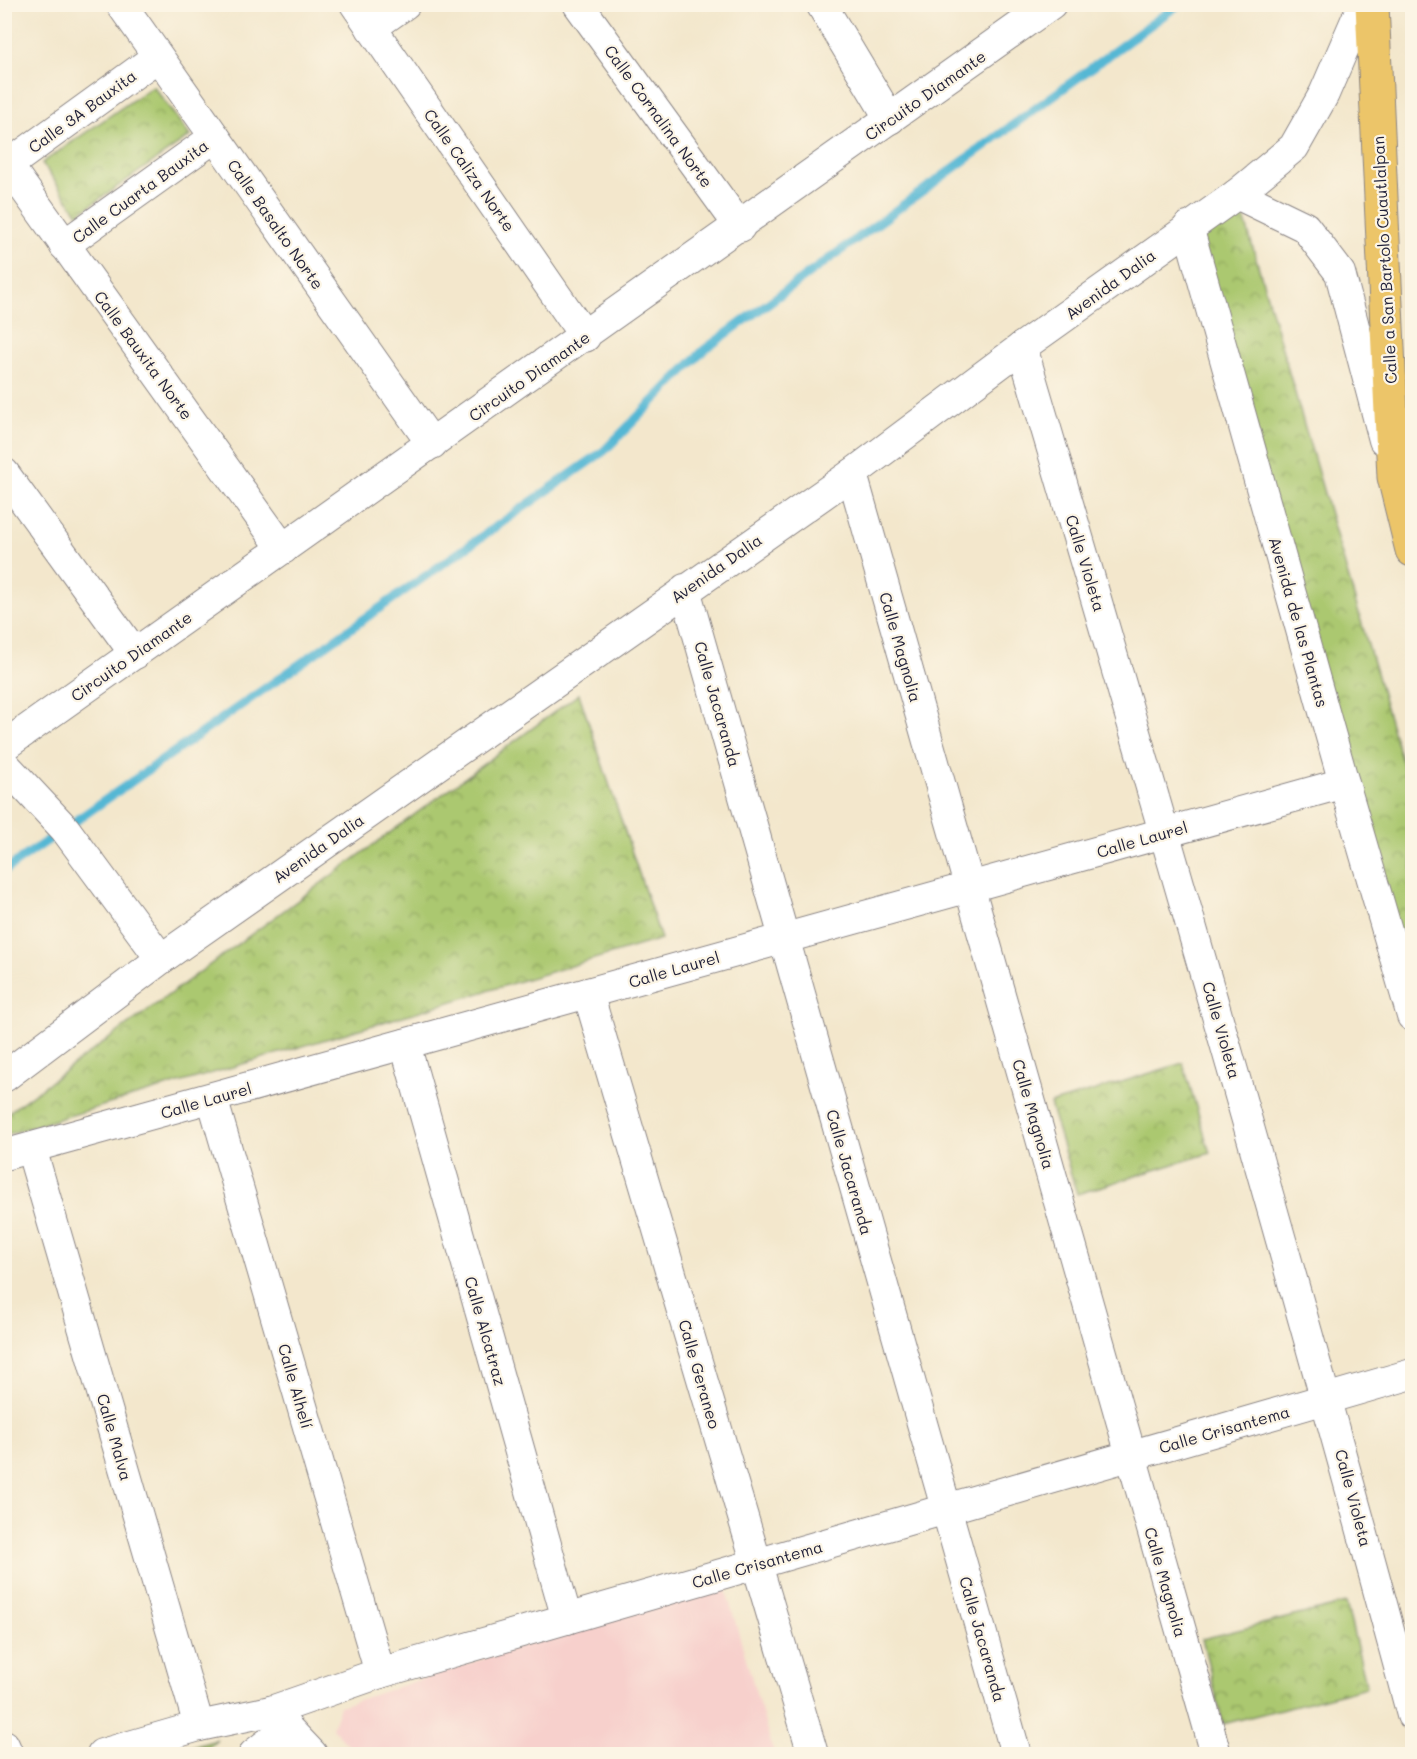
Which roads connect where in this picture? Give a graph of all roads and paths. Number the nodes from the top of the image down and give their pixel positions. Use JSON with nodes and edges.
{"nodes":[{"id":1,"x":121,"y":4,"type":"edge"},
{"id":2,"x":405,"y":4,"type":"edge"},
{"id":3,"x":578,"y":4,"type":"edge"},
{"id":4,"x":821,"y":4,"type":"edge"},
{"id":5,"x":1051,"y":4,"type":"edge"},
{"id":6,"x":1363,"y":4,"type":"edge"},
{"id":7,"x":1372,"y":4,"type":"edge"},
{"id":8,"x":363,"y":16,"type":"edge"},
{"id":9,"x":157,"y":57,"type":"junction"},
{"id":10,"x":890,"y":119,"type":"junction"},
{"id":11,"x":215,"y":137,"type":"junction"},
{"id":12,"x":6,"y":162,"type":"edge"},
{"id":13,"x":1237,"y":194,"type":"junction"},
{"id":14,"x":740,"y":227,"type":"junction"},
{"id":15,"x":1188,"y":227,"type":"junction"},
{"id":16,"x":64,"y":245,"type":"junction"},
{"id":17,"x":585,"y":337,"type":"junction"},
{"id":18,"x":1022,"y":347,"type":"junction"},
{"id":19,"x":432,"y":444,"type":"junction"},
{"id":20,"x":4,"y":473,"type":"edge"},
{"id":21,"x":852,"y":474,"type":"junction"},
{"id":22,"x":1394,"y":477,"type":"junction"},
{"id":23,"x":283,"y":549,"type":"junction"},
{"id":24,"x":1413,"y":550,"type":"edge"},
{"id":25,"x":686,"y":589,"type":"junction"},
{"id":26,"x":135,"y":654,"type":"junction"},
{"id":27,"x":4,"y":746,"type":"edge"},
{"id":28,"x":4,"y":764,"type":"edge"},
{"id":29,"x":1344,"y":783,"type":"junction"},
{"id":30,"x":1166,"y":832,"type":"junction"},
{"id":31,"x":969,"y":887,"type":"junction"},
{"id":32,"x":784,"y":938,"type":"junction"},
{"id":33,"x":161,"y":959,"type":"junction"},
{"id":34,"x":588,"y":993,"type":"junction"},
{"id":35,"x":1413,"y":1016,"type":"edge"},
{"id":36,"x":405,"y":1044,"type":"junction"},
{"id":37,"x":4,"y":1077,"type":"edge"},
{"id":38,"x":212,"y":1098,"type":"junction"},
{"id":39,"x":18,"y":1152,"type":"edge"},
{"id":40,"x":1413,"y":1374,"type":"edge"},
{"id":41,"x":1327,"y":1399,"type":"junction"},
{"id":42,"x":1130,"y":1456,"type":"junction"},
{"id":43,"x":945,"y":1510,"type":"junction"},
{"id":44,"x":756,"y":1564,"type":"junction"},
{"id":45,"x":567,"y":1619,"type":"junction"},
{"id":46,"x":380,"y":1673,"type":"junction"},
{"id":47,"x":1413,"y":1715,"type":"edge"},
{"id":48,"x":279,"y":1720,"type":"junction"},
{"id":49,"x":199,"y":1726,"type":"junction"},
{"id":50,"x":4,"y":1745,"type":"edge"},
{"id":51,"x":8,"y":1755,"type":"edge"},
{"id":52,"x":102,"y":1755,"type":"edge"},
{"id":53,"x":254,"y":1755,"type":"edge"},
{"id":54,"x":312,"y":1755,"type":"edge"},
{"id":55,"x":813,"y":1755,"type":"edge"},
{"id":56,"x":1016,"y":1755,"type":"edge"},
{"id":57,"x":1216,"y":1755,"type":"edge"}],
"edges":[{"from":1,"to":9,"type":"street","name":"Calle Basalto Norte"},
{"from":2,"to":8,"type":"street"},
{"from":3,"to":14,"type":"street","name":"Calle Cornalina Norte"},
{"from":4,"to":10,"type":"street"},
{"from":5,"to":10,"type":"street","name":"Circuito Diamante"},
{"from":6,"to":13,"type":"street","name":"Avenida Dalia"},
{"from":7,"to":22,"type":"main road","name":"Calle a San Bartolo Cuautlalpan"},
{"from":8,"to":17,"type":"street","name":"Calle Caliza Norte"},
{"from":9,"to":11,"type":"street","name":"Calle Basalto Norte"},
{"from":9,"to":12,"type":"street","name":"Calle 3A Bauxita"},
{"from":10,"to":14,"type":"street","name":"Circuito Diamante"},
{"from":11,"to":16,"type":"street","name":"Calle Cuarta Bauxita"},
{"from":11,"to":19,"type":"street","name":"Calle Basalto Norte"},
{"from":12,"to":16,"type":"street","name":"Calle Bauxita Norte"},
{"from":13,"to":15,"type":"street","name":"Avenida Dalia"},
{"from":13,"to":22,"type":"street"},
{"from":14,"to":17,"type":"street","name":"Circuito Diamante"},
{"from":15,"to":18,"type":"street","name":"Avenida Dalia"},
{"from":15,"to":29,"type":"street","name":"Avenida de las Plantas"},
{"from":16,"to":23,"type":"street","name":"Calle Bauxita Norte"},
{"from":17,"to":19,"type":"street","name":"Circuito Diamante"},
{"from":18,"to":21,"type":"street","name":"Avenida Dalia"},
{"from":18,"to":30,"type":"street","name":"Calle Violeta"},
{"from":19,"to":23,"type":"street","name":"Circuito Diamante"},
{"from":20,"to":26,"type":"street"},
{"from":21,"to":25,"type":"street","name":"Avenida Dalia"},
{"from":21,"to":31,"type":"street","name":"Calle Magnolia"},
{"from":22,"to":24,"type":"main road","name":"Calle a San Bartolo Cuautlalpan"},
{"from":23,"to":26,"type":"street","name":"Circuito Diamante"},
{"from":25,"to":32,"type":"street","name":"Calle Jacaranda"},
{"from":25,"to":33,"type":"street","name":"Avenida Dalia"},
{"from":26,"to":27,"type":"street","name":"Circuito Diamante"},
{"from":28,"to":33,"type":"street"},
{"from":29,"to":30,"type":"street","name":"Calle Laurel"},
{"from":29,"to":35,"type":"street","name":"Avenida de las Plantas"},
{"from":30,"to":31,"type":"street","name":"Calle Laurel"},
{"from":30,"to":41,"type":"street","name":"Calle Violeta"},
{"from":31,"to":32,"type":"street","name":"Calle Laurel"},
{"from":31,"to":42,"type":"street","name":"Calle Magnolia"},
{"from":32,"to":34,"type":"street","name":"Calle Laurel"},
{"from":32,"to":43,"type":"street","name":"Calle Jacaranda"},
{"from":33,"to":37,"type":"street","name":"Avenida Dalia"},
{"from":34,"to":36,"type":"street","name":"Calle Laurel"},
{"from":34,"to":44,"type":"street","name":"Calle Geraneo"},
{"from":36,"to":38,"type":"street","name":"Calle Laurel"},
{"from":36,"to":45,"type":"street","name":"Calle Alcatraz"},
{"from":38,"to":39,"type":"street","name":"Calle Laurel"},
{"from":38,"to":46,"type":"street","name":"Calle Alhelí"},
{"from":39,"to":49,"type":"street","name":"Calle Malva"},
{"from":40,"to":41,"type":"street","name":"Calle Crisantema"},
{"from":41,"to":42,"type":"street","name":"Calle Crisantema"},
{"from":41,"to":47,"type":"street","name":"Calle Violeta"},
{"from":42,"to":43,"type":"street","name":"Calle Crisantema"},
{"from":42,"to":57,"type":"street","name":"Calle Magnolia"},
{"from":43,"to":44,"type":"street","name":"Calle Crisantema"},
{"from":43,"to":56,"type":"street","name":"Calle Jacaranda"},
{"from":44,"to":45,"type":"street","name":"Calle Crisantema"},
{"from":44,"to":55,"type":"street","name":"Calle Geraneo"},
{"from":45,"to":46,"type":"street","name":"Calle Crisantema"},
{"from":46,"to":48,"type":"street","name":"Calle Crisantema"},
{"from":48,"to":49,"type":"street","name":"Calle Crisantema"},
{"from":48,"to":53,"type":"street"},
{"from":48,"to":54,"type":"street"},
{"from":49,"to":52,"type":"street","name":"Calle Crisantema"},
{"from":50,"to":51,"type":"street"}]}
